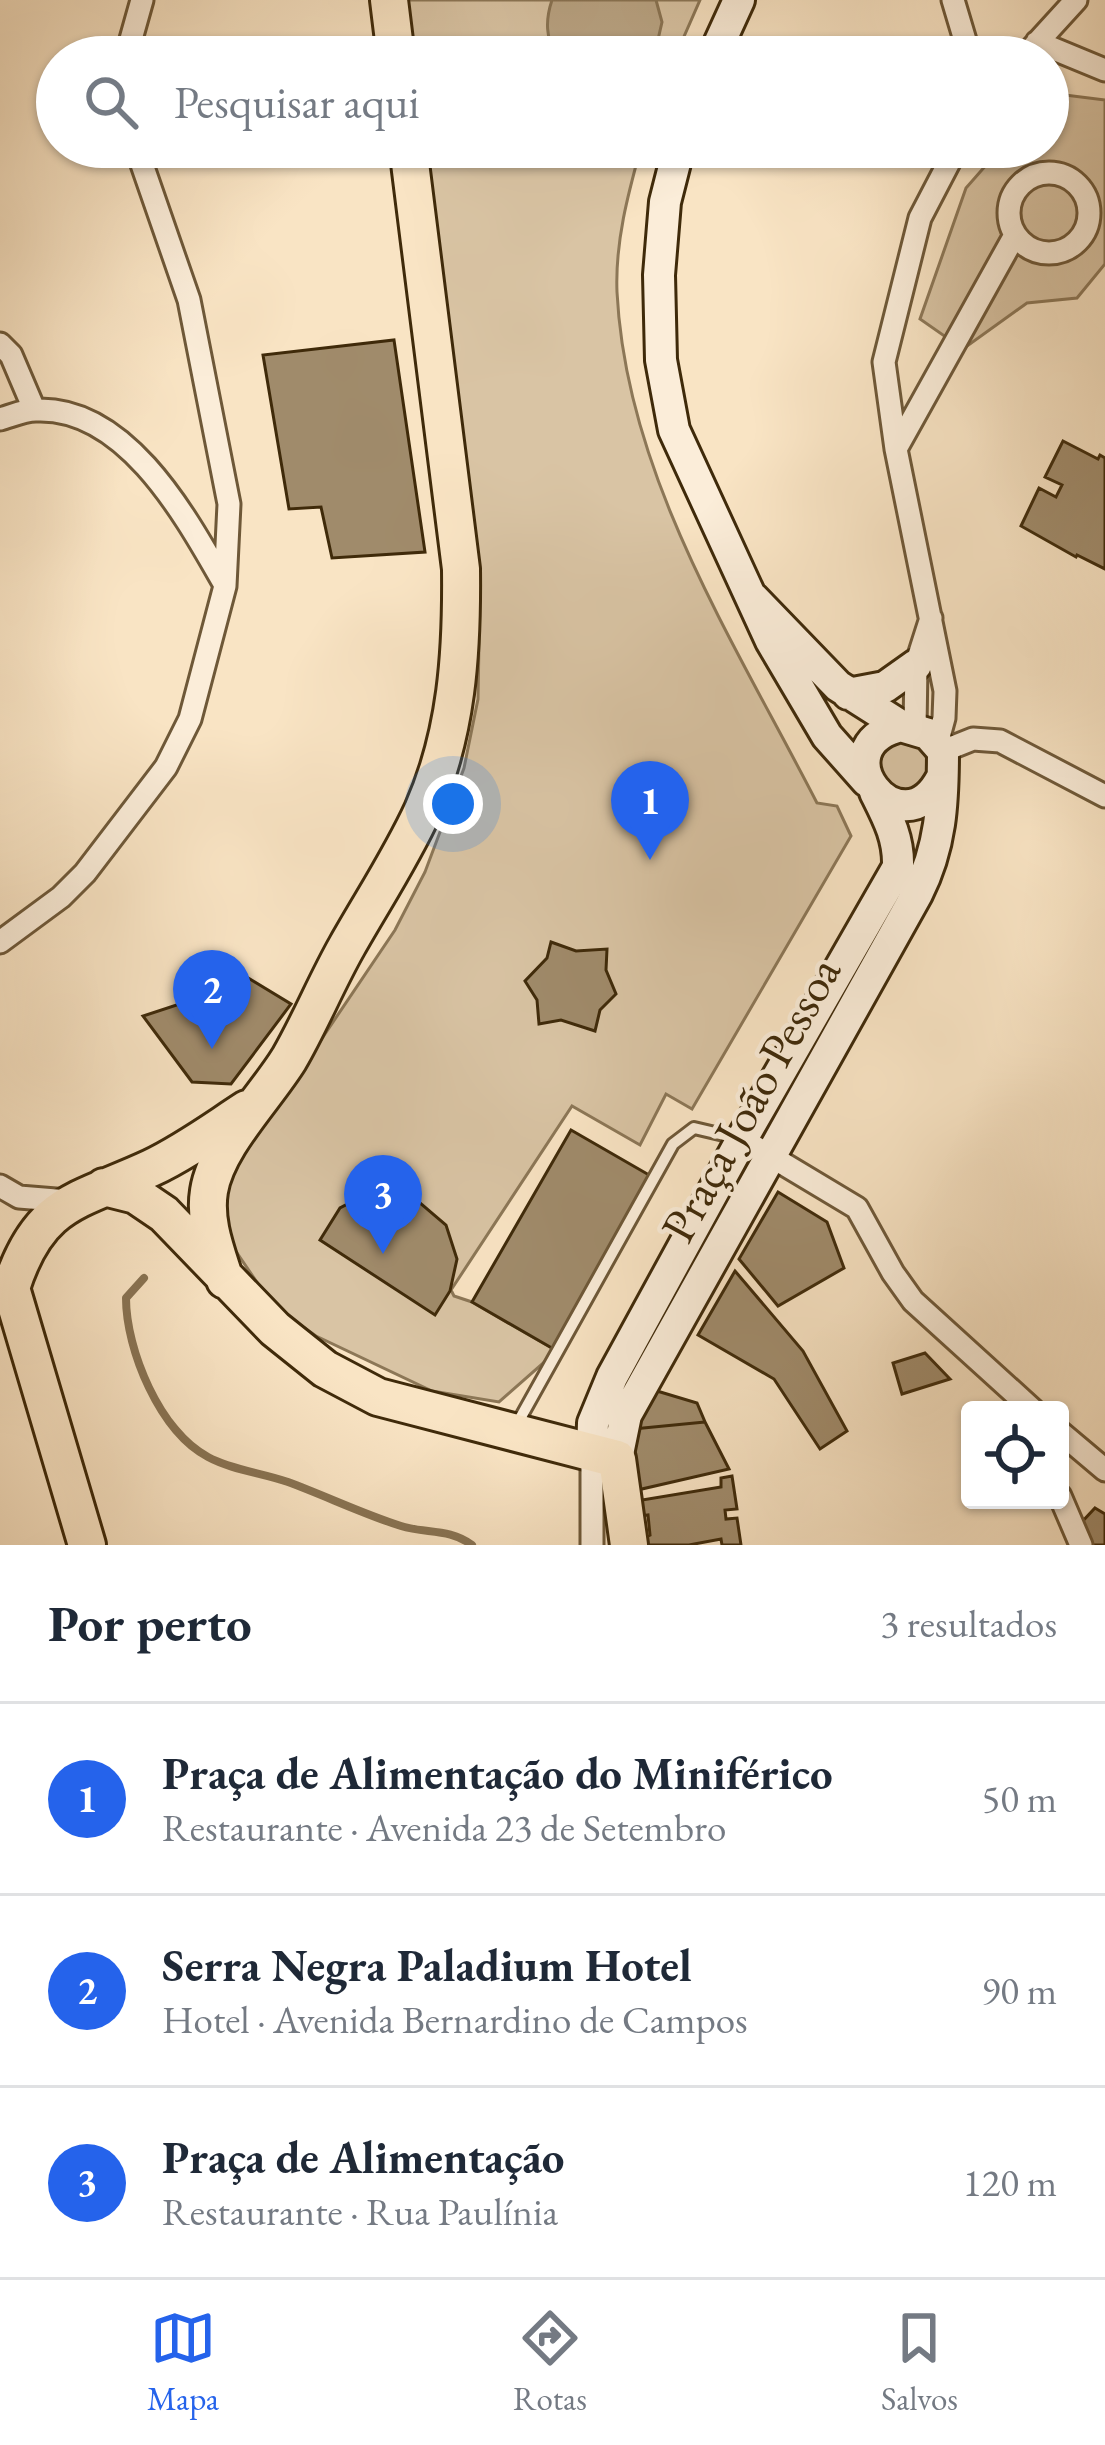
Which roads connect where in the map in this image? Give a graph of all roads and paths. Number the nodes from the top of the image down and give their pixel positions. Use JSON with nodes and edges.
{"nodes":[{"id":1,"x":142,"y":0,"type":"edge"},
{"id":2,"x":389,"y":0,"type":"edge"},
{"id":3,"x":740,"y":0,"type":"edge"},
{"id":4,"x":953,"y":0,"type":"edge"},
{"id":5,"x":1076,"y":0,"type":"edge"},
{"id":6,"x":132,"y":36,"type":"edge"},
{"id":7,"x":393,"y":36,"type":"edge"},
{"id":8,"x":722,"y":36,"type":"edge"},
{"id":9,"x":964,"y":36,"type":"edge"},
{"id":10,"x":1043,"y":36,"type":"edge"},
{"id":11,"x":1069,"y":60,"type":"edge"},
{"id":12,"x":1105,"y":70,"type":"edge"},
{"id":13,"x":143,"y":168,"type":"edge"},
{"id":14,"x":410,"y":168,"type":"edge"},
{"id":15,"x":674,"y":168,"type":"edge"},
{"id":16,"x":946,"y":168,"type":"edge"},
{"id":17,"x":1015,"y":235,"type":"dead end"},
{"id":18,"x":0,"y":344,"type":"edge"},
{"id":19,"x":34,"y":410,"type":"junction"},
{"id":20,"x":0,"y":419,"type":"edge"},
{"id":21,"x":896,"y":449,"type":"junction"},
{"id":22,"x":225,"y":586,"type":"junction"},
{"id":23,"x":753,"y":598,"type":"junction"},
{"id":24,"x":931,"y":617,"type":"junction"},
{"id":25,"x":916,"y":665,"type":"junction"},
{"id":26,"x":848,"y":694,"type":"junction"},
{"id":27,"x":927,"y":746,"type":"junction"},
{"id":28,"x":871,"y":786,"type":"junction"},
{"id":29,"x":1105,"y":796,"type":"edge"},
{"id":30,"x":0,"y":942,"type":"edge"},
{"id":31,"x":260,"y":1100,"type":"junction"},
{"id":32,"x":756,"y":1147,"type":"junction"},
{"id":33,"x":0,"y":1186,"type":"edge"},
{"id":34,"x":104,"y":1187,"type":"junction"},
{"id":35,"x":68,"y":1201,"type":"junction"},
{"id":36,"x":0,"y":1252,"type":"edge"},
{"id":37,"x":225,"y":1280,"type":"junction"},
{"id":38,"x":11,"y":1288,"type":"junction"},
{"id":39,"x":1022,"y":1401,"type":"edge"},
{"id":40,"x":513,"y":1432,"type":"junction"},
{"id":41,"x":1069,"y":1440,"type":"edge"},
{"id":42,"x":604,"y":1456,"type":"junction"},
{"id":43,"x":1105,"y":1470,"type":"edge"},
{"id":44,"x":1066,"y":1509,"type":"edge"},
{"id":45,"x":87,"y":1545,"type":"edge"},
{"id":46,"x":592,"y":1545,"type":"edge"},
{"id":47,"x":629,"y":1545,"type":"edge"},
{"id":48,"x":1081,"y":1545,"type":"edge"}],
"edges":[{"from":1,"to":6,"type":"street"},
{"from":2,"to":7,"type":"main road"},
{"from":3,"to":8,"type":"street"},
{"from":4,"to":9,"type":"street"},
{"from":5,"to":10,"type":"street"},
{"from":11,"to":12,"type":"street"},
{"from":13,"to":22,"type":"street"},
{"from":14,"to":31,"type":"main road"},
{"from":15,"to":23,"type":"street"},
{"from":16,"to":21,"type":"street"},
{"from":17,"to":21,"type":"street"},
{"from":18,"to":19,"type":"street"},
{"from":19,"to":20,"type":"street"},
{"from":19,"to":22,"type":"street"},
{"from":21,"to":24,"type":"street"},
{"from":22,"to":30,"type":"street"},
{"from":23,"to":26,"type":"street"},
{"from":23,"to":28,"type":"street"},
{"from":24,"to":25,"type":"street"},
{"from":24,"to":27,"type":"street"},
{"from":25,"to":26,"type":"street"},
{"from":25,"to":27,"type":"street"},
{"from":26,"to":27,"type":"street"},
{"from":27,"to":28,"type":"street"},
{"from":27,"to":28,"type":"street"},
{"from":27,"to":29,"type":"street"},
{"from":27,"to":32,"type":"street","name":"Praça João Pessoa"},
{"from":28,"to":32,"type":"street","name":"Praça João Pessoa"},
{"from":31,"to":34,"type":"main road"},
{"from":31,"to":37,"type":"main road"},
{"from":32,"to":39,"type":"street"},
{"from":32,"to":40,"type":"lane"},
{"from":32,"to":42,"type":"street","name":"Praça João Pessoa"},
{"from":33,"to":35,"type":"street"},
{"from":34,"to":35,"type":"main road"},
{"from":34,"to":37,"type":"main road"},
{"from":35,"to":38,"type":"main road"},
{"from":36,"to":38,"type":"street"},
{"from":37,"to":40,"type":"main road"},
{"from":38,"to":45,"type":"main road"},
{"from":40,"to":42,"type":"main road"},
{"from":41,"to":43,"type":"street"},
{"from":42,"to":46,"type":"street"},
{"from":42,"to":47,"type":"main road"},
{"from":44,"to":48,"type":"street"}]}
